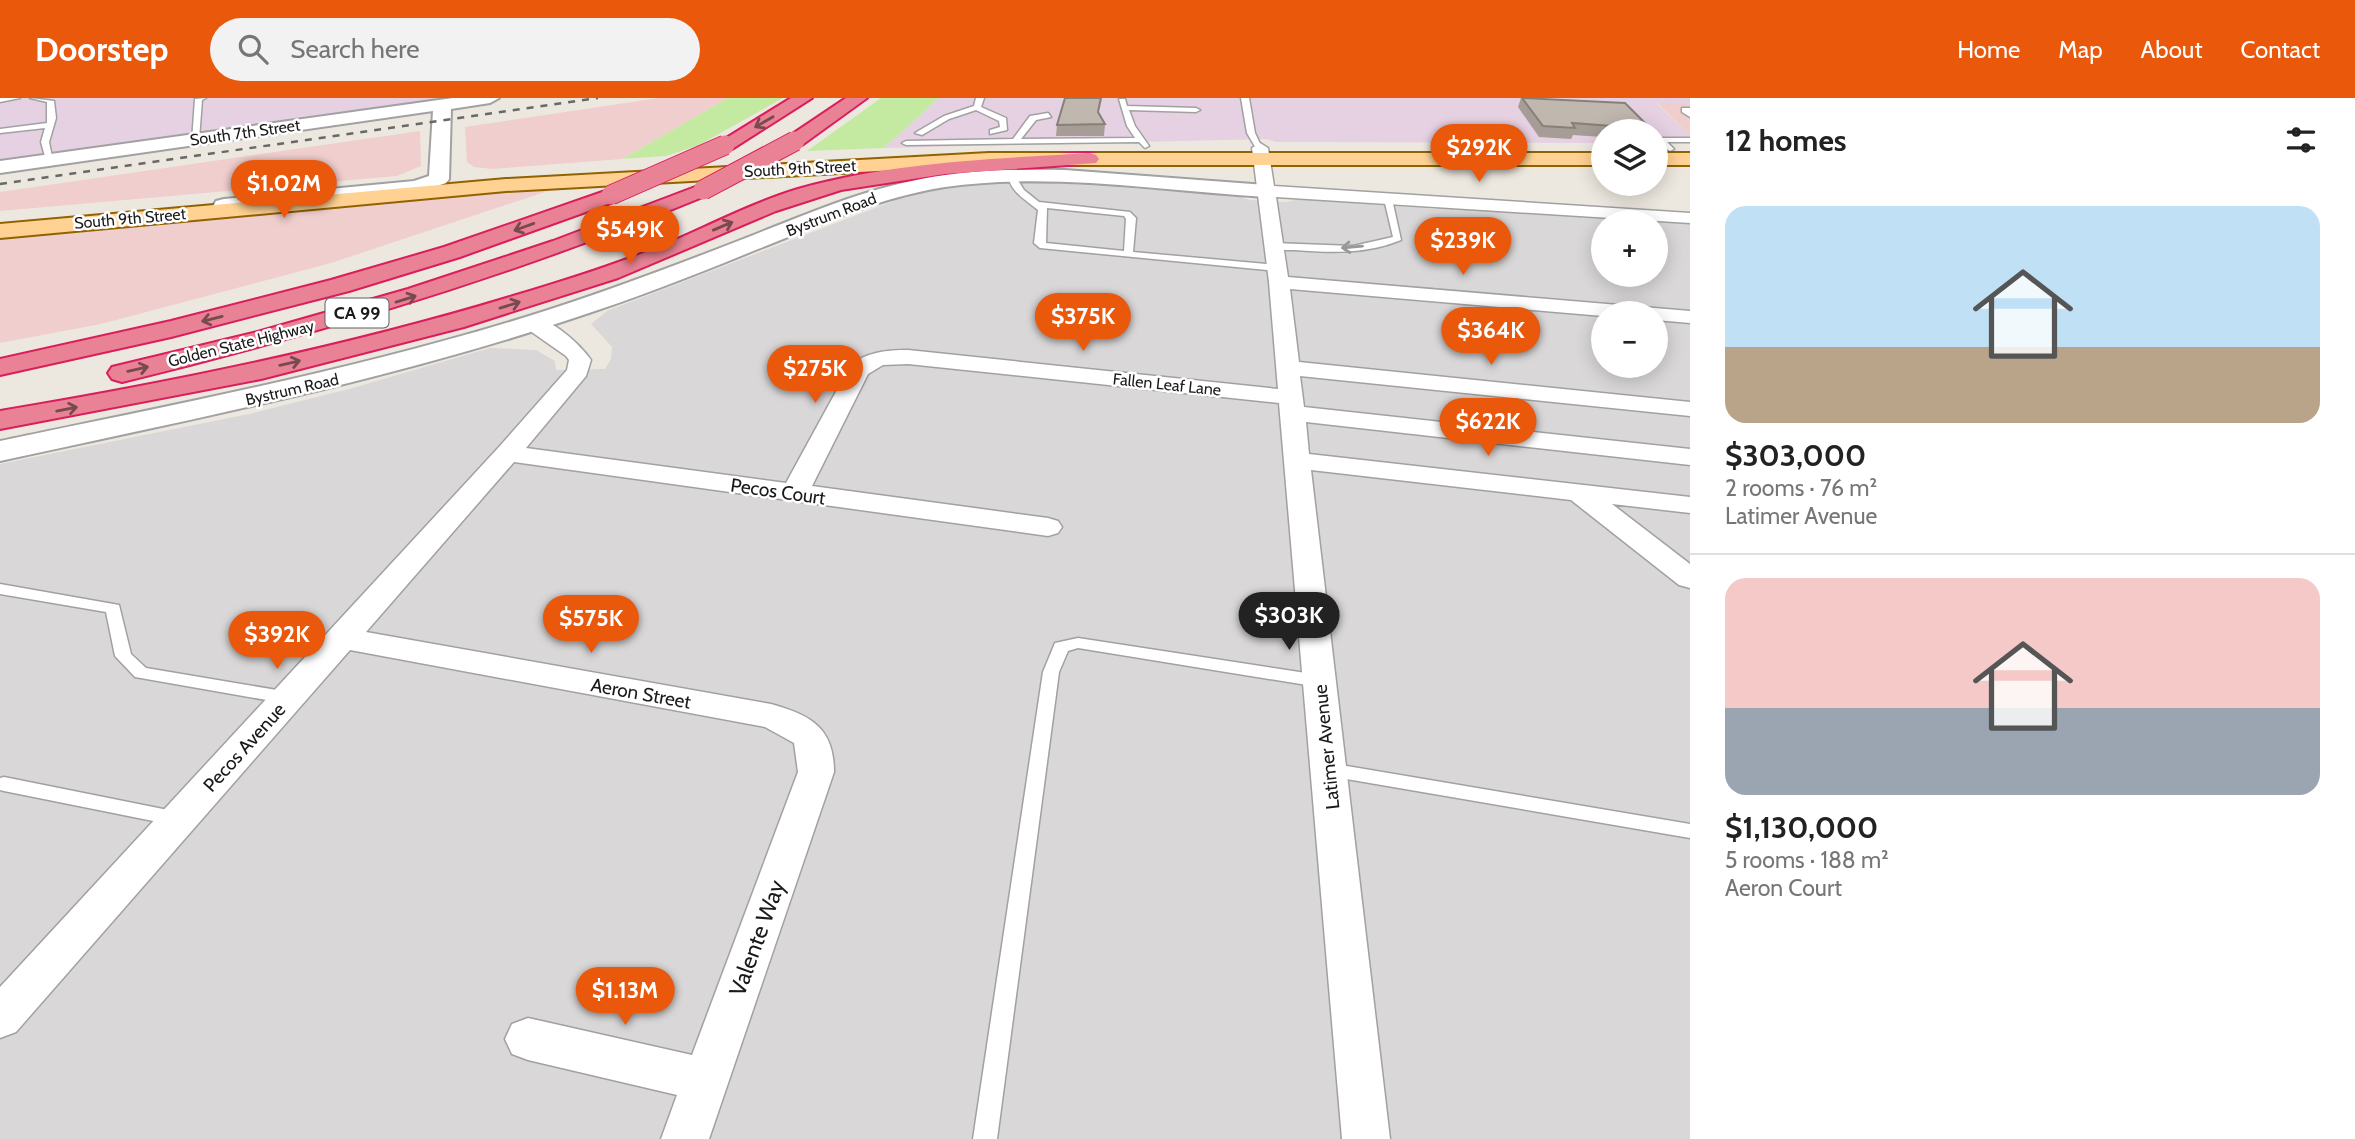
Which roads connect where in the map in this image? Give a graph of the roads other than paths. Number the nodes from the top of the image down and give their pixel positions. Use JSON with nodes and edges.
{"nodes":[{"id":1,"x":16,"y":98,"type":"edge"},
{"id":2,"x":37,"y":98,"type":"edge"},
{"id":3,"x":202,"y":98,"type":"edge"},
{"id":4,"x":490,"y":98,"type":"edge"},
{"id":5,"x":803,"y":98,"type":"edge"},
{"id":6,"x":858,"y":98,"type":"edge"},
{"id":7,"x":1121,"y":98,"type":"edge"},
{"id":8,"x":1245,"y":98,"type":"edge"},
{"id":9,"x":994,"y":99,"type":"edge"},
{"id":10,"x":0,"y":100,"type":"edge"},
{"id":11,"x":979,"y":103,"type":"edge"},
{"id":12,"x":442,"y":105,"type":"junction"},
{"id":13,"x":1124,"y":108,"type":"junction"},
{"id":14,"x":1196,"y":110,"type":"dead end"},
{"id":15,"x":1048,"y":115,"type":"dead end"},
{"id":16,"x":50,"y":125,"type":"junction"},
{"id":17,"x":0,"y":131,"type":"edge"},
{"id":18,"x":993,"y":132,"type":"junction"},
{"id":19,"x":919,"y":133,"type":"junction"},
{"id":20,"x":195,"y":139,"type":"junction"},
{"id":21,"x":1668,"y":140,"type":"edge"},
{"id":22,"x":1690,"y":140,"type":"edge"},
{"id":23,"x":1143,"y":144,"type":"junction"},
{"id":24,"x":1004,"y":145,"type":"junction"},
{"id":25,"x":904,"y":149,"type":"junction"},
{"id":26,"x":1591,"y":149,"type":"edge"},
{"id":27,"x":1668,"y":152,"type":"edge"},
{"id":28,"x":1260,"y":153,"type":"junction"},
{"id":29,"x":813,"y":156,"type":"junction"},
{"id":30,"x":1089,"y":159,"type":"junction"},
{"id":31,"x":1591,"y":159,"type":"edge"},
{"id":32,"x":1690,"y":159,"type":"edge"},
{"id":33,"x":50,"y":160,"type":"junction"},
{"id":34,"x":841,"y":166,"type":"junction"},
{"id":35,"x":0,"y":167,"type":"edge"},
{"id":36,"x":1011,"y":176,"type":"junction"},
{"id":37,"x":439,"y":180,"type":"junction"},
{"id":38,"x":506,"y":185,"type":"junction"},
{"id":39,"x":1266,"y":191,"type":"junction"},
{"id":40,"x":803,"y":194,"type":"junction"},
{"id":41,"x":1388,"y":198,"type":"junction"},
{"id":42,"x":1036,"y":204,"type":"junction"},
{"id":43,"x":117,"y":218,"type":"junction"},
{"id":44,"x":1690,"y":218,"type":"edge"},
{"id":45,"x":0,"y":220,"type":"edge"},
{"id":46,"x":0,"y":231,"type":"edge"},
{"id":47,"x":1128,"y":255,"type":"junction"},
{"id":48,"x":1276,"y":265,"type":"junction"},
{"id":49,"x":1591,"y":306,"type":"edge"},
{"id":50,"x":1668,"y":315,"type":"edge"},
{"id":51,"x":1690,"y":317,"type":"edge"},
{"id":52,"x":534,"y":323,"type":"junction"},
{"id":53,"x":0,"y":367,"type":"edge"},
{"id":54,"x":1290,"y":393,"type":"junction"},
{"id":55,"x":0,"y":400,"type":"edge"},
{"id":56,"x":1690,"y":409,"type":"edge"},
{"id":57,"x":0,"y":420,"type":"edge"},
{"id":58,"x":0,"y":451,"type":"edge"},
{"id":59,"x":508,"y":453,"type":"junction"},
{"id":60,"x":1690,"y":457,"type":"edge"},
{"id":61,"x":1296,"y":460,"type":"junction"},
{"id":62,"x":794,"y":494,"type":"junction"},
{"id":63,"x":1581,"y":494,"type":"junction"},
{"id":64,"x":1690,"y":505,"type":"edge"},
{"id":65,"x":1048,"y":527,"type":"dead end"},
{"id":66,"x":1690,"y":579,"type":"edge"},
{"id":67,"x":0,"y":589,"type":"edge"},
{"id":68,"x":343,"y":638,"type":"junction"},
{"id":69,"x":1319,"y":681,"type":"junction"},
{"id":70,"x":289,"y":698,"type":"junction"},
{"id":71,"x":810,"y":737,"type":"joint"},
{"id":72,"x":1329,"y":770,"type":"junction"},
{"id":73,"x":4,"y":784,"type":"dead end"},
{"id":74,"x":178,"y":819,"type":"junction"},
{"id":75,"x":1690,"y":831,"type":"edge"},
{"id":76,"x":0,"y":1018,"type":"edge"},
{"id":77,"x":528,"y":1039,"type":"dead end"},
{"id":78,"x":706,"y":1080,"type":"junction"},
{"id":79,"x":685,"y":1139,"type":"edge"},
{"id":80,"x":985,"y":1139,"type":"edge"},
{"id":81,"x":1366,"y":1139,"type":"edge"}],
"edges":[{"from":1,"to":10,"type":"lane"},
{"from":2,"to":16,"type":"lane"},
{"from":3,"to":20,"type":"lane"},
{"from":4,"to":12,"type":"street","name":"South 7th Street"},
{"from":5,"to":53,"type":"highway","name":"Golden State Highway","number":"CA 99","one_way":true,"bridge":true},
{"from":55,"to":6,"type":"highway","name":"Golden State Highway","number":"CA 99","one_way":true,"bridge":true},
{"from":7,"to":13,"type":"lane"},
{"from":8,"to":28,"type":"lane"},
{"from":9,"to":11,"type":"lane"},
{"from":11,"to":18,"type":"lane"},
{"from":11,"to":19,"type":"lane"},
{"from":12,"to":20,"type":"street","name":"South 7th Street"},
{"from":12,"to":37,"type":"street"},
{"from":13,"to":14,"type":"lane"},
{"from":13,"to":23,"type":"lane"},
{"from":15,"to":24,"type":"lane"},
{"from":16,"to":17,"type":"lane"},
{"from":16,"to":33,"type":"lane"},
{"from":18,"to":19,"type":"lane"},
{"from":18,"to":24,"type":"lane"},
{"from":19,"to":25,"type":"lane"},
{"from":20,"to":33,"type":"street","name":"South 7th Street"},
{"from":21,"to":22,"type":"lane"},
{"from":23,"to":24,"type":"main road","name":"South 9th Street"},
{"from":23,"to":28,"type":"main road","name":"South 9th Street"},
{"from":24,"to":25,"type":"main road","name":"South 9th Street"},
{"from":25,"to":29,"type":"main road","name":"South 9th Street"},
{"from":26,"to":28,"type":"main road","name":"South 9th Street"},
{"from":27,"to":32,"type":"main road"},
{"from":28,"to":30,"type":"main road","name":"South 9th Street"},
{"from":28,"to":31,"type":"main road","name":"South 9th Street"},
{"from":28,"to":39,"type":"street","name":"Latimer Avenue"},
{"from":29,"to":34,"type":"main road"},
{"from":29,"to":37,"type":"main road","name":"South 9th Street"},
{"from":30,"to":34,"type":"main road","name":"South 9th Street"},
{"from":30,"to":40,"type":"highway"},
{"from":33,"to":35,"type":"street","name":"South 7th Street"},
{"from":34,"to":38,"type":"main road","name":"South 9th Street"},
{"from":34,"to":40,"type":"highway"},
{"from":36,"to":39,"type":"street","name":"Bystrum Road"},
{"from":36,"to":42,"type":"lane"},
{"from":36,"to":52,"type":"street","name":"Bystrum Road"},
{"from":37,"to":38,"type":"main road"},
{"from":37,"to":43,"type":"street"},
{"from":37,"to":45,"type":"main road","name":"South 9th Street"},
{"from":38,"to":43,"type":"main road","name":"South 9th Street"},
{"from":39,"to":41,"type":"street","name":"Bystrum Road"},
{"from":39,"to":48,"type":"street","name":"Latimer Avenue"},
{"from":57,"to":40,"type":"highway","one_way":true},
{"from":41,"to":44,"type":"street","name":"Bystrum Road"},
{"from":41,"to":48,"type":"lane","one_way":true},
{"from":42,"to":47,"type":"lane"},
{"from":42,"to":47,"type":"lane"},
{"from":43,"to":46,"type":"main road","name":"South 9th Street"},
{"from":47,"to":48,"type":"lane"},
{"from":48,"to":49,"type":"street"},
{"from":48,"to":54,"type":"street","name":"Latimer Avenue"},
{"from":50,"to":51,"type":"street"},
{"from":52,"to":58,"type":"street","name":"Bystrum Road"},
{"from":52,"to":59,"type":"street","name":"Pecos Avenue"},
{"from":54,"to":56,"type":"street"},
{"from":54,"to":60,"type":"street"},
{"from":54,"to":61,"type":"street","name":"Latimer Avenue"},
{"from":54,"to":62,"type":"street","name":"Fallen Leaf Lane"},
{"from":59,"to":62,"type":"street","name":"Pecos Court"},
{"from":59,"to":68,"type":"street","name":"Pecos Avenue"},
{"from":61,"to":63,"type":"street"},
{"from":61,"to":69,"type":"street","name":"Latimer Avenue"},
{"from":62,"to":65,"type":"street","name":"Pecos Court"},
{"from":63,"to":64,"type":"street"},
{"from":63,"to":66,"type":"street"},
{"from":67,"to":70,"type":"lane"},
{"from":68,"to":70,"type":"street","name":"Pecos Avenue"},
{"from":68,"to":71,"type":"street","name":"Aeron Street"},
{"from":69,"to":72,"type":"street","name":"Latimer Avenue"},
{"from":69,"to":80,"type":"lane"},
{"from":70,"to":74,"type":"street","name":"Pecos Avenue"},
{"from":71,"to":78,"type":"street","name":"Valente Way"},
{"from":72,"to":75,"type":"lane"},
{"from":72,"to":81,"type":"street","name":"Latimer Avenue"},
{"from":73,"to":74,"type":"lane"},
{"from":74,"to":76,"type":"street","name":"Pecos Avenue"},
{"from":77,"to":78,"type":"street"},
{"from":78,"to":79,"type":"street","name":"Valente Way"}]}
